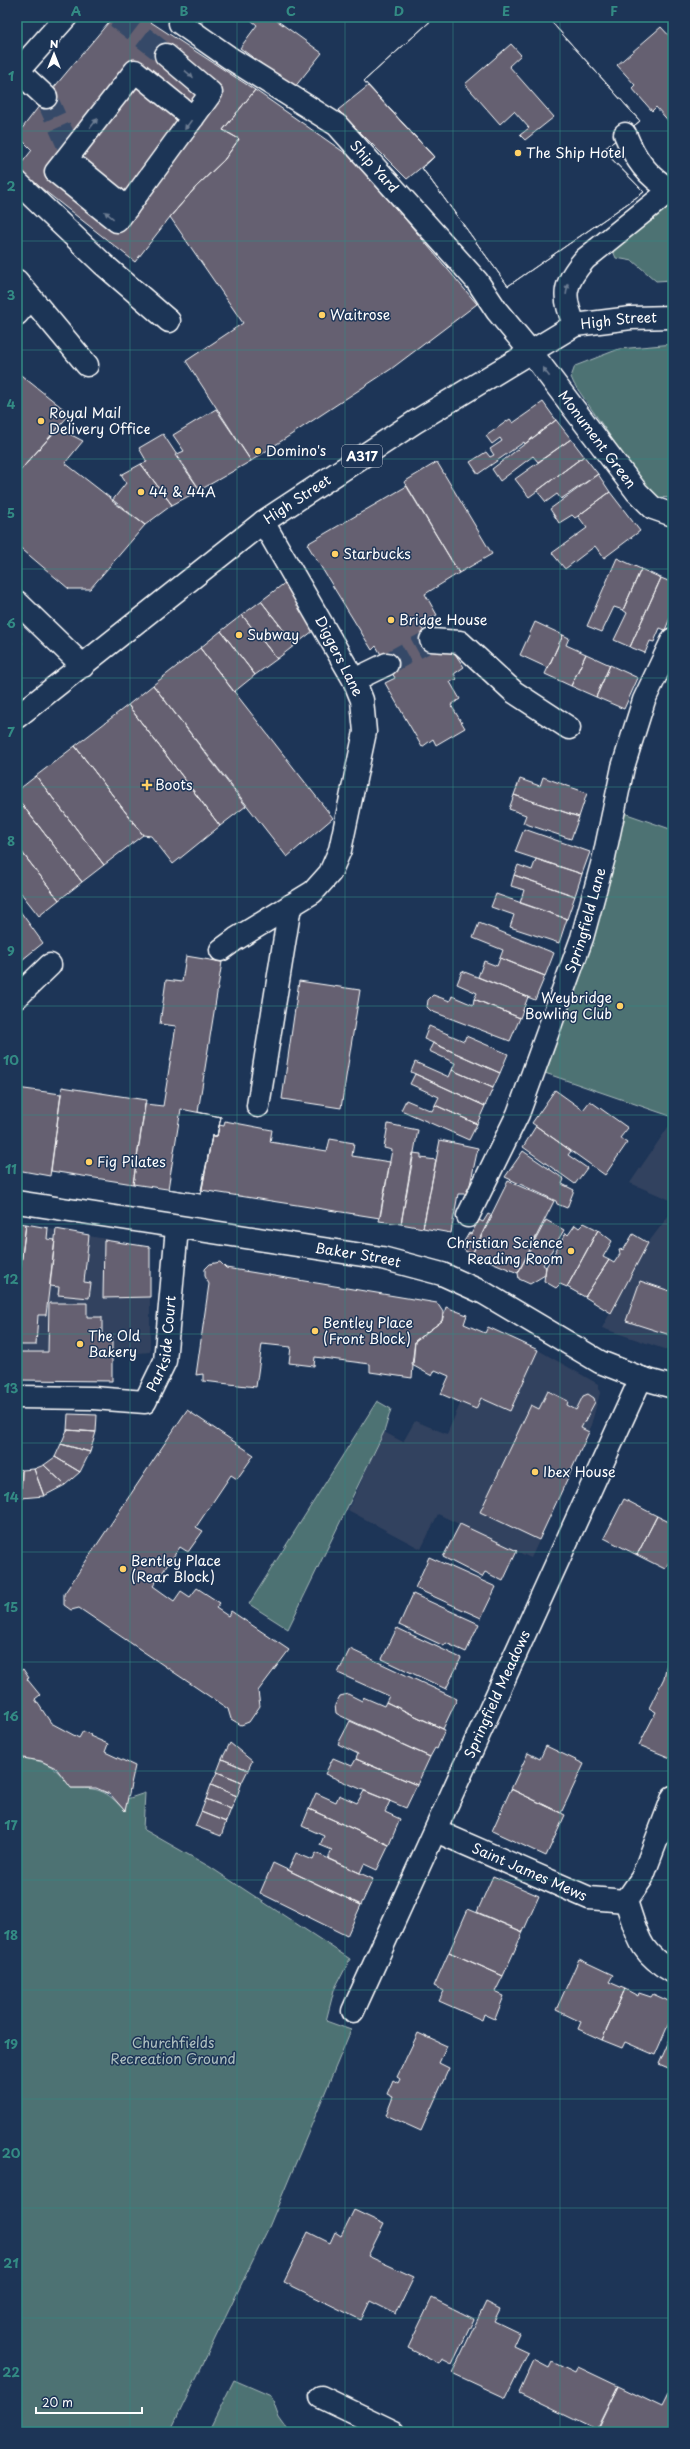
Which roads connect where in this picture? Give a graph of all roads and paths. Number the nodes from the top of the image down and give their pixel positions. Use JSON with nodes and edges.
{"nodes":[{"id":1,"x":66,"y":17,"type":"edge"},
{"id":2,"x":180,"y":23,"type":"dead end"},
{"id":3,"x":166,"y":55,"type":"tunnel mouth"},
{"id":4,"x":18,"y":72,"type":"edge"},
{"id":5,"x":46,"y":97,"type":"tunnel mouth"},
{"id":6,"x":193,"y":118,"type":"junction"},
{"id":7,"x":625,"y":134,"type":"dead end"},
{"id":8,"x":78,"y":168,"type":"tunnel mouth"},
{"id":9,"x":17,"y":182,"type":"edge"},
{"id":10,"x":672,"y":189,"type":"edge"},
{"id":11,"x":127,"y":208,"type":"junction"},
{"id":12,"x":17,"y":281,"type":"edge"},
{"id":13,"x":31,"y":298,"type":"junction"},
{"id":14,"x":17,"y":314,"type":"edge"},
{"id":15,"x":673,"y":317,"type":"edge"},
{"id":16,"x":169,"y":321,"type":"dead end"},
{"id":17,"x":575,"y":325,"type":"junction"},
{"id":18,"x":531,"y":352,"type":"junction"},
{"id":19,"x":87,"y":365,"type":"dead end"},
{"id":20,"x":672,"y":516,"type":"edge"},
{"id":21,"x":263,"y":522,"type":"junction"},
{"id":22,"x":17,"y":602,"type":"edge"},
{"id":23,"x":431,"y":640,"type":"tunnel mouth"},
{"id":24,"x":670,"y":650,"type":"edge"},
{"id":25,"x":387,"y":664,"type":"tunnel mouth"},
{"id":26,"x":84,"y":666,"type":"junction"},
{"id":27,"x":354,"y":680,"type":"junction"},
{"id":28,"x":17,"y":717,"type":"edge"},
{"id":29,"x":569,"y":728,"type":"dead end"},
{"id":30,"x":290,"y":906,"type":"junction"},
{"id":31,"x":222,"y":950,"type":"dead end"},
{"id":32,"x":50,"y":965,"type":"dead end"},
{"id":33,"x":17,"y":997,"type":"edge"},
{"id":34,"x":258,"y":1106,"type":"dead end"},
{"id":35,"x":17,"y":1202,"type":"edge"},
{"id":36,"x":468,"y":1216,"type":"dead end"},
{"id":37,"x":177,"y":1228,"type":"junction"},
{"id":38,"x":641,"y":1378,"type":"junction"},
{"id":39,"x":673,"y":1387,"type":"edge"},
{"id":40,"x":17,"y":1397,"type":"edge"},
{"id":41,"x":673,"y":1797,"type":"edge"},
{"id":42,"x":436,"y":1830,"type":"junction"},
{"id":43,"x":626,"y":1901,"type":"junction"},
{"id":44,"x":673,"y":1972,"type":"edge"},
{"id":45,"x":353,"y":2011,"type":"dead end"},
{"id":46,"x":321,"y":2397,"type":"dead end"},
{"id":47,"x":394,"y":2432,"type":"edge"}],
"edges":[{"from":1,"to":4,"type":"street"},
{"from":2,"to":18,"type":"street","name":"Ship Yard"},
{"from":3,"to":6,"type":"street","one_way":true},
{"from":4,"to":5,"type":"street"},
{"from":6,"to":11,"type":"street","one_way":true},
{"from":11,"to":6,"type":"street","one_way":true},
{"from":7,"to":10,"type":"street"},
{"from":8,"to":11,"type":"street"},
{"from":9,"to":16,"type":"street"},
{"from":17,"to":10,"type":"street","one_way":true},
{"from":12,"to":13,"type":"street"},
{"from":13,"to":14,"type":"street"},
{"from":13,"to":19,"type":"street"},
{"from":15,"to":17,"type":"street","name":"High Street","number":"A317"},
{"from":17,"to":18,"type":"street","name":"High Street","number":"A317"},
{"from":20,"to":18,"type":"street","name":"Monument Green","one_way":true},
{"from":18,"to":21,"type":"street","name":"High Street","number":"A317"},
{"from":21,"to":26,"type":"street","name":"High Street","number":"A317"},
{"from":21,"to":27,"type":"street","name":"Diggers Lane"},
{"from":22,"to":26,"type":"street"},
{"from":23,"to":29,"type":"street"},
{"from":24,"to":36,"type":"street","name":"Springfield Lane"},
{"from":25,"to":27,"type":"street"},
{"from":26,"to":28,"type":"street","name":"High Street","number":"A317"},
{"from":27,"to":30,"type":"street","name":"Diggers Lane"},
{"from":30,"to":31,"type":"street","name":"Diggers Lane"},
{"from":30,"to":34,"type":"street"},
{"from":32,"to":33,"type":"street"},
{"from":35,"to":37,"type":"street","name":"Baker Street"},
{"from":37,"to":38,"type":"street","name":"Baker Street"},
{"from":37,"to":40,"type":"street","name":"Parkside Court"},
{"from":38,"to":39,"type":"street","name":"Baker Street"},
{"from":38,"to":42,"type":"street","name":"Springfield Meadows"},
{"from":41,"to":43,"type":"street"},
{"from":42,"to":43,"type":"street","name":"Saint James Mews"},
{"from":42,"to":45,"type":"street","name":"Springfield Meadows"},
{"from":43,"to":44,"type":"street"},
{"from":46,"to":47,"type":"street"}]}
